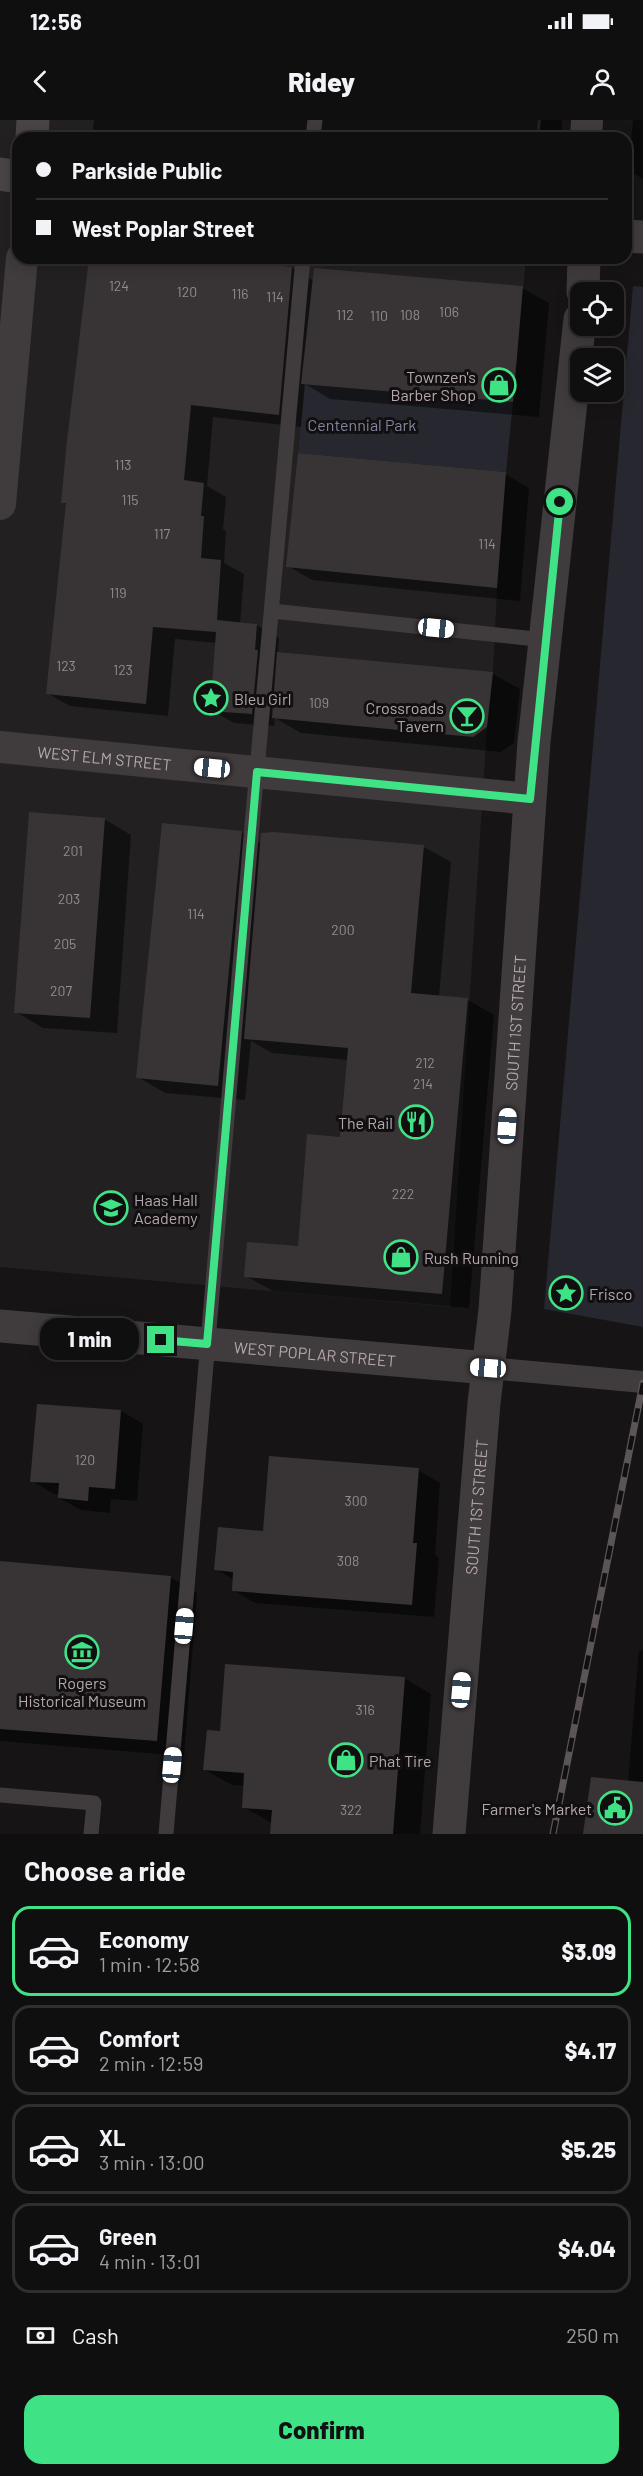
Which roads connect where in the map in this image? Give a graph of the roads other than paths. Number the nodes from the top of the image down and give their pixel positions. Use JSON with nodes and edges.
{"nodes":[{"id":1,"x":21,"y":264,"type":"edge"},
{"id":2,"x":302,"y":264,"type":"edge"},
{"id":3,"x":584,"y":264,"type":"edge"},
{"id":4,"x":583,"y":282,"type":"edge"},
{"id":5,"x":578,"y":336,"type":"edge"},
{"id":6,"x":0,"y":504,"type":"edge"},
{"id":7,"x":272,"y":611,"type":"junction"},
{"id":8,"x":545,"y":640,"type":"junction"},
{"id":9,"x":0,"y":747,"type":"edge"},
{"id":10,"x":257,"y":772,"type":"junction"},
{"id":11,"x":530,"y":799,"type":"junction"},
{"id":12,"x":0,"y":1326,"type":"edge"},
{"id":13,"x":207,"y":1344,"type":"junction"},
{"id":14,"x":488,"y":1368,"type":"junction"},
{"id":15,"x":643,"y":1382,"type":"edge"},
{"id":16,"x":0,"y":1795,"type":"edge"},
{"id":17,"x":91,"y":1834,"type":"edge"},
{"id":18,"x":166,"y":1834,"type":"edge"},
{"id":19,"x":449,"y":1834,"type":"edge"}],
"edges":[{"from":1,"to":6,"type":"street"},
{"from":2,"to":7,"type":"lane"},
{"from":3,"to":4,"type":"street"},
{"from":5,"to":8,"type":"street","name":"SOUTH 1ST STREET"},
{"from":7,"to":8,"type":"lane"},
{"from":7,"to":10,"type":"lane"},
{"from":8,"to":11,"type":"street","name":"SOUTH 1ST STREET"},
{"from":9,"to":10,"type":"street","name":"WEST ELM STREET"},
{"from":10,"to":11,"type":"street","name":"WEST ELM STREET"},
{"from":10,"to":13,"type":"lane"},
{"from":11,"to":14,"type":"street","name":"SOUTH 1ST STREET"},
{"from":12,"to":13,"type":"street","name":"WEST POPLAR STREET"},
{"from":13,"to":14,"type":"street","name":"WEST POPLAR STREET"},
{"from":13,"to":18,"type":"lane"},
{"from":14,"to":15,"type":"street"},
{"from":14,"to":19,"type":"street","name":"SOUTH 1ST STREET"},
{"from":16,"to":17,"type":"lane"}]}
